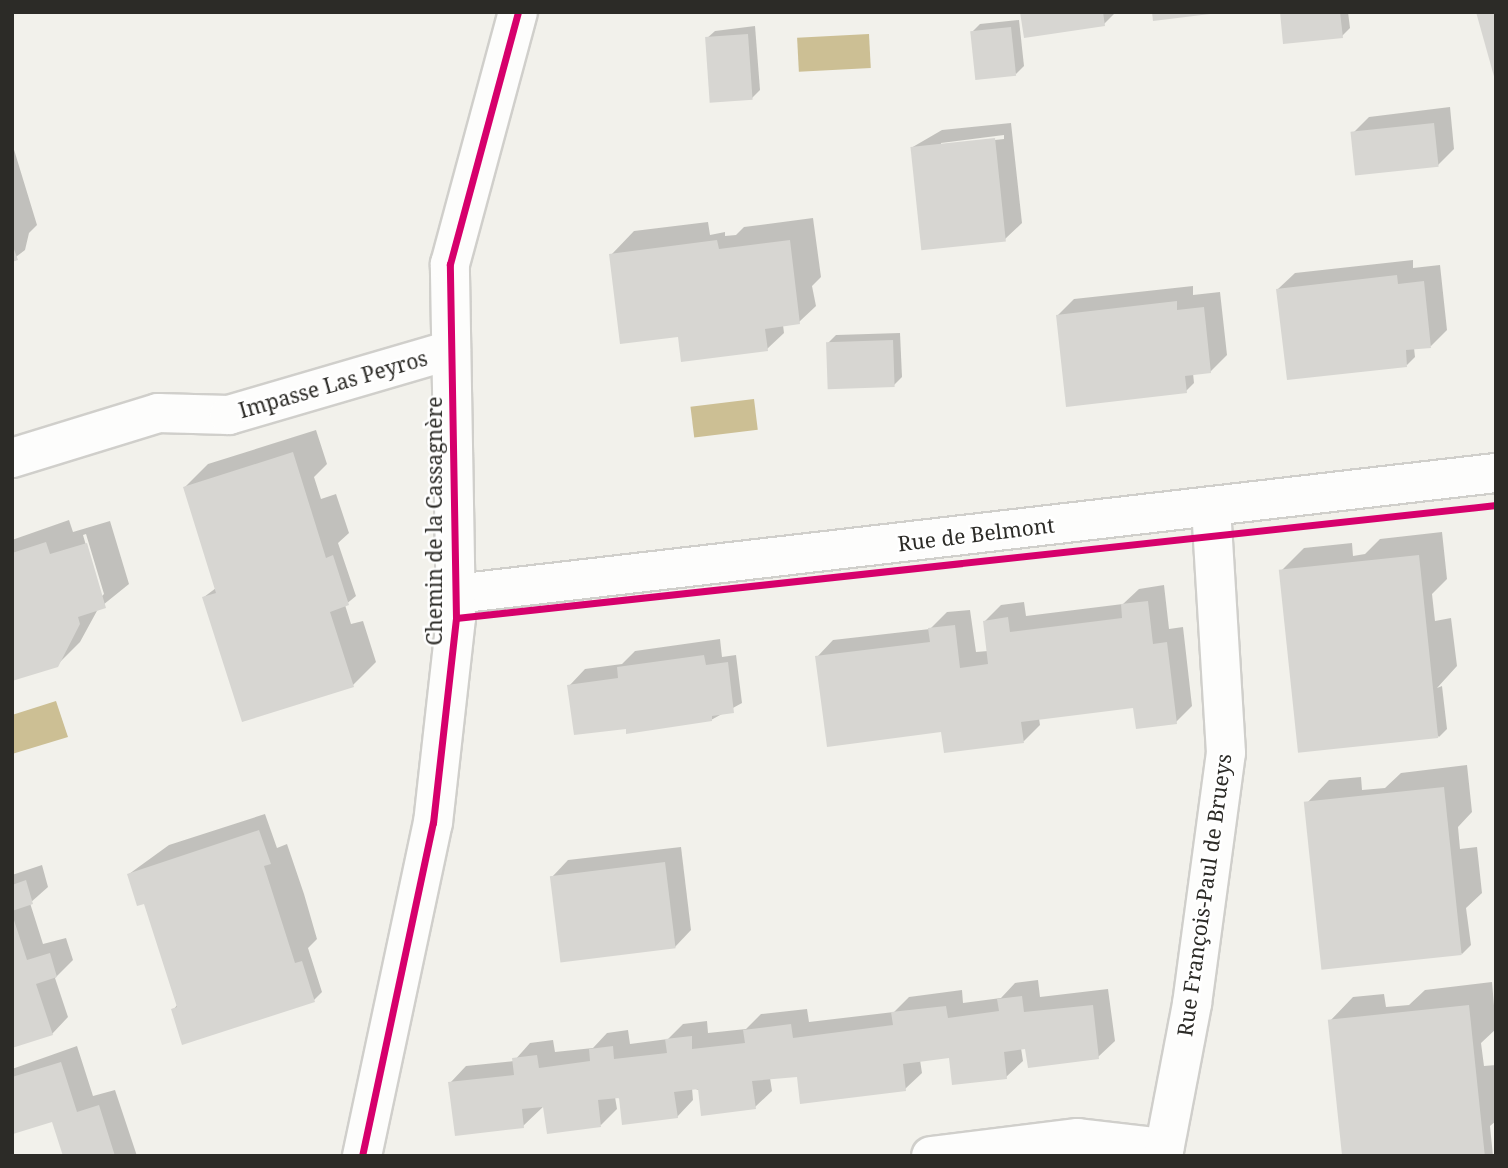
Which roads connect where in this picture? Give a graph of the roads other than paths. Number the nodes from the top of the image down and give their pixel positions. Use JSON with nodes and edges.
{"nodes":[{"id":1,"x":518,"y":12,"type":"edge"},
{"id":2,"x":451,"y":350,"type":"junction"},
{"id":3,"x":12,"y":458,"type":"edge"},
{"id":4,"x":1496,"y":473,"type":"edge"},
{"id":5,"x":1211,"y":507,"type":"junction"},
{"id":6,"x":456,"y":594,"type":"junction"},
{"id":7,"x":1163,"y":1152,"type":"edge"},
{"id":8,"x":362,"y":1156,"type":"edge"},
{"id":9,"x":931,"y":1156,"type":"edge"}],
"edges":[{"from":1,"to":2,"type":"street","name":"Chemin de la Cassagnère"},
{"from":2,"to":3,"type":"street","name":"Impasse Las Peyros"},
{"from":2,"to":6,"type":"street","name":"Chemin de la Cassagnère"},
{"from":4,"to":5,"type":"street","name":"Rue de Belmont"},
{"from":5,"to":6,"type":"street","name":"Rue de Belmont"},
{"from":5,"to":7,"type":"street","name":"Rue François-Paul de Brueys"},
{"from":6,"to":8,"type":"street","name":"Chemin de la Cassagnère"},
{"from":7,"to":9,"type":"street"}]}
